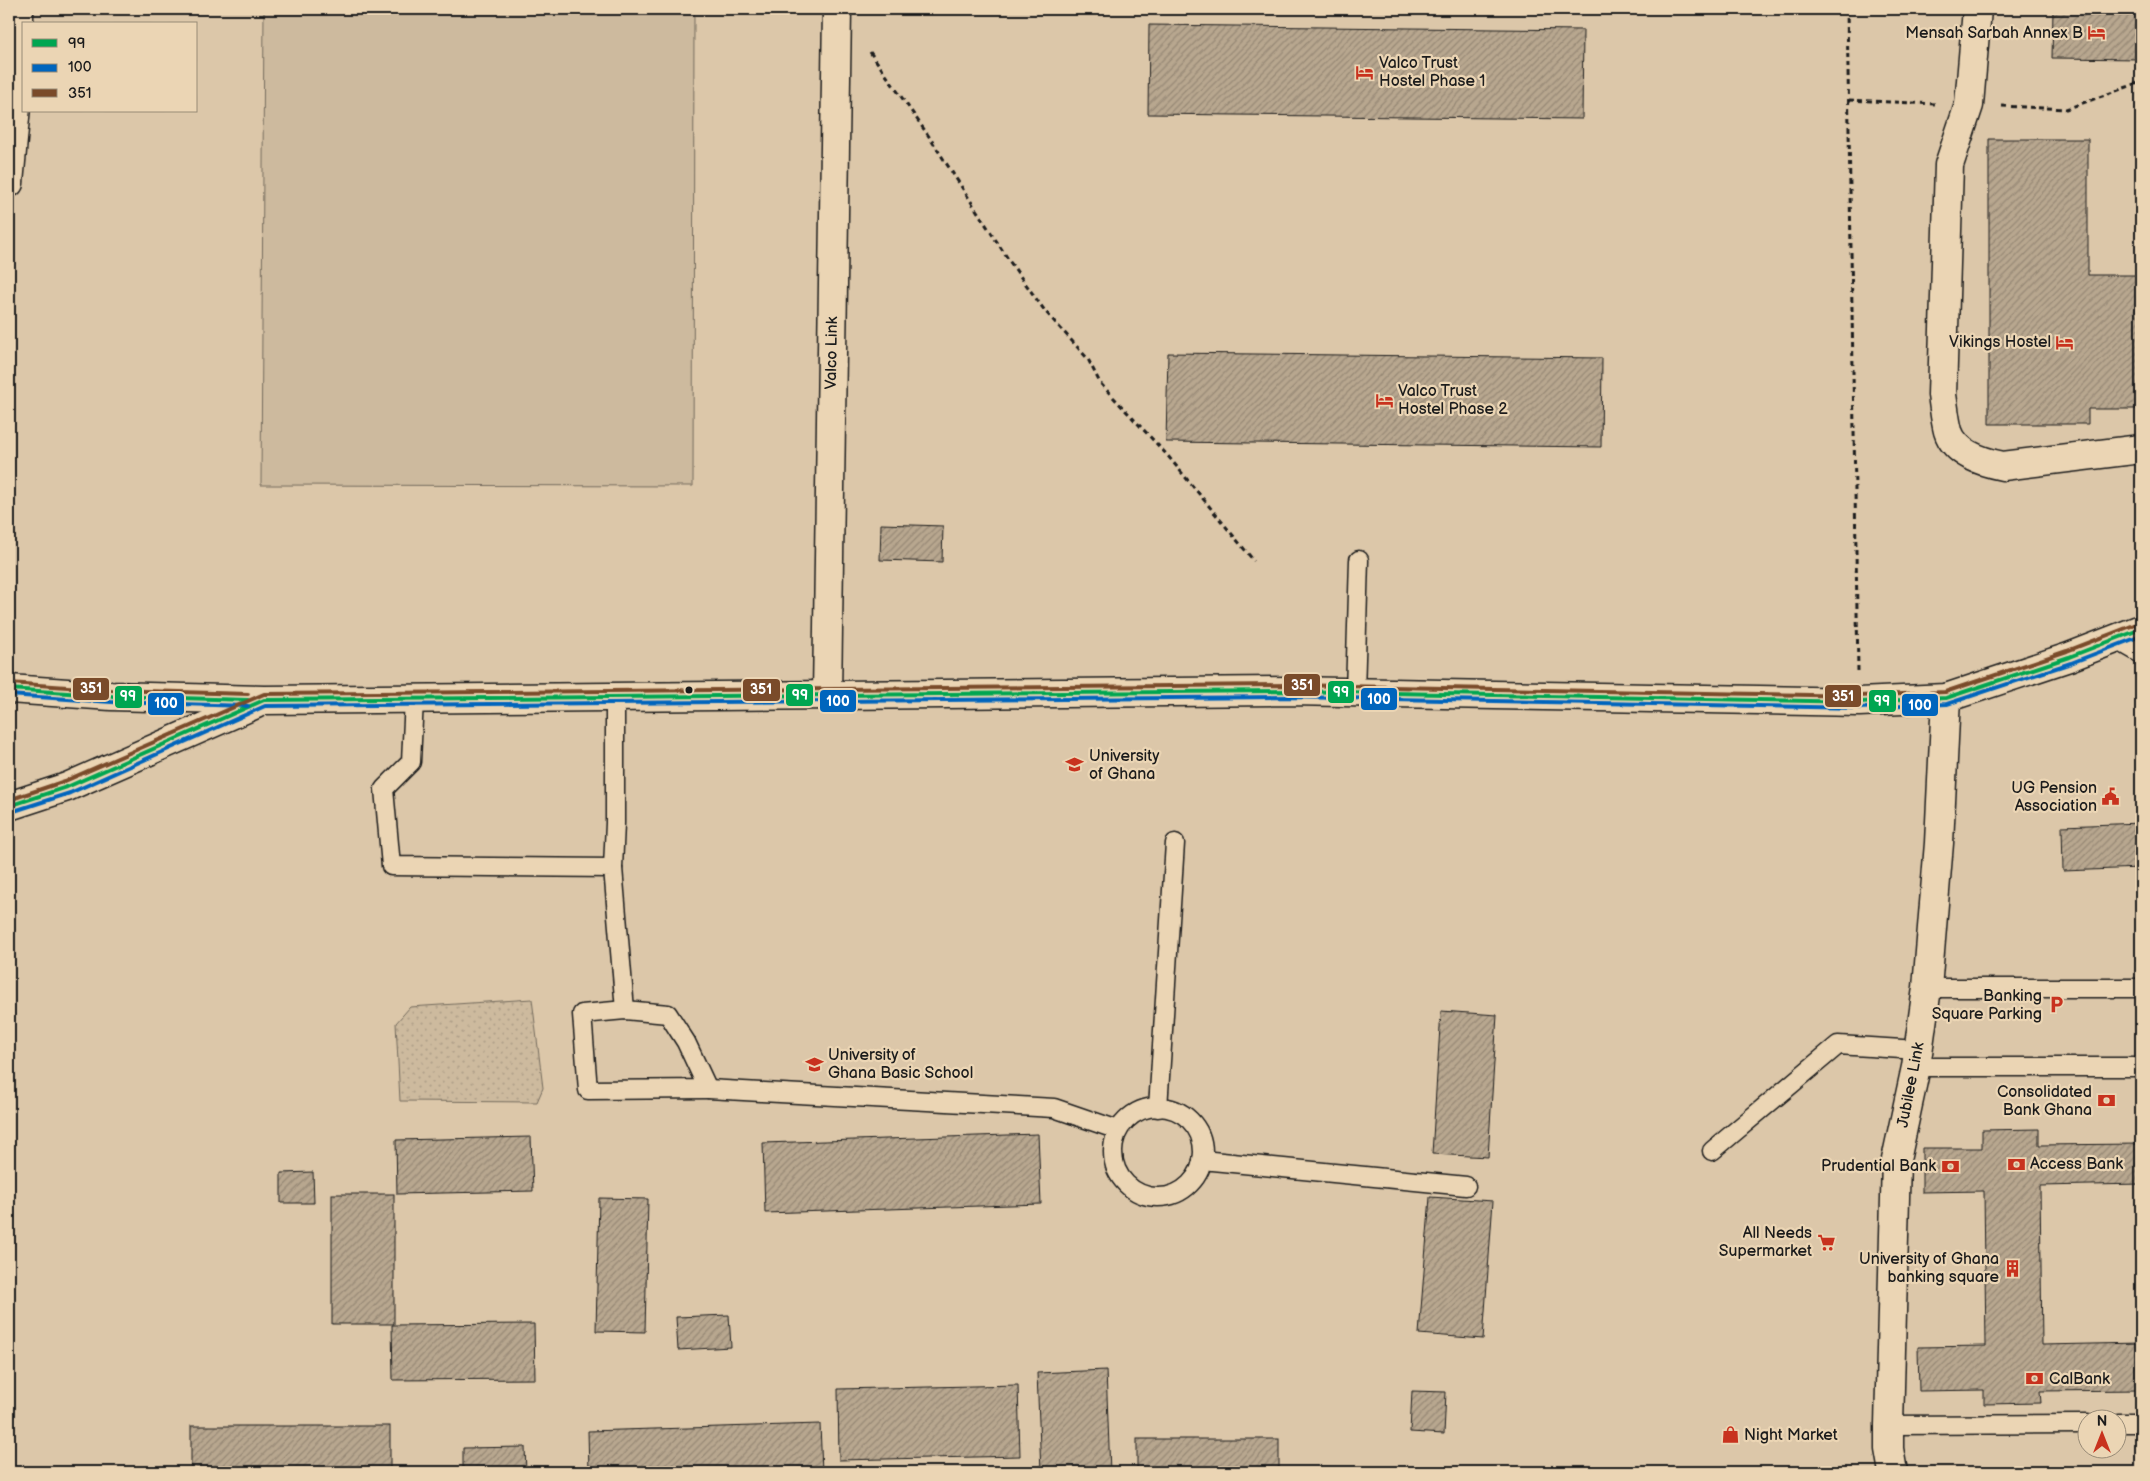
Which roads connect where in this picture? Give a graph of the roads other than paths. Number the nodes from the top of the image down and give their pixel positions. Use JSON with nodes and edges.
{"nodes":[{"id":1,"x":19,"y":9,"type":"edge"},
{"id":2,"x":837,"y":9,"type":"edge"},
{"id":3,"x":1977,"y":9,"type":"edge"},
{"id":4,"x":9,"y":183,"type":"edge"},
{"id":5,"x":2141,"y":449,"type":"edge"},
{"id":6,"x":1359,"y":560,"type":"dead end"},
{"id":7,"x":2141,"y":628,"type":"edge"},
{"id":8,"x":2115,"y":639,"type":"junction"},
{"id":9,"x":2141,"y":654,"type":"edge"},
{"id":10,"x":9,"y":689,"type":"edge"},
{"id":11,"x":1355,"y":692,"type":"junction"},
{"id":12,"x":827,"y":696,"type":"junction"},
{"id":13,"x":615,"y":698,"type":"junction"},
{"id":14,"x":1946,"y":698,"type":"junction"},
{"id":15,"x":414,"y":699,"type":"junction"},
{"id":16,"x":264,"y":700,"type":"junction"},
{"id":17,"x":9,"y":806,"type":"edge"},
{"id":18,"x":1175,"y":843,"type":"dead end"},
{"id":19,"x":612,"y":868,"type":"junction"},
{"id":20,"x":1927,"y":988,"type":"junction"},
{"id":21,"x":2141,"y":988,"type":"edge"},
{"id":22,"x":625,"y":1010,"type":"junction"},
{"id":23,"x":1917,"y":1058,"type":"junction"},
{"id":24,"x":2141,"y":1067,"type":"edge"},
{"id":25,"x":708,"y":1090,"type":"junction"},
{"id":26,"x":1158,"y":1108,"type":"junction"},
{"id":27,"x":1118,"y":1130,"type":"junction"},
{"id":28,"x":1712,"y":1151,"type":"dead end"},
{"id":29,"x":1202,"y":1160,"type":"junction"},
{"id":30,"x":1466,"y":1186,"type":"dead end"},
{"id":31,"x":2128,"y":1423,"type":"edge"},
{"id":32,"x":2141,"y":1423,"type":"edge"},
{"id":33,"x":2078,"y":1424,"type":"edge"},
{"id":34,"x":1888,"y":1425,"type":"junction"},
{"id":35,"x":1893,"y":1472,"type":"edge"}],
"edges":[{"from":1,"to":4,"type":"street"},
{"from":2,"to":12,"type":"street","name":"Valco Link"},
{"from":3,"to":5,"type":"street"},
{"from":6,"to":11,"type":"lane"},
{"from":7,"to":8,"type":"street"},
{"from":8,"to":9,"type":"lane"},
{"from":8,"to":14,"type":"street"},
{"from":10,"to":16,"type":"street"},
{"from":11,"to":12,"type":"street"},
{"from":11,"to":14,"type":"street"},
{"from":12,"to":13,"type":"street"},
{"from":13,"to":15,"type":"street"},
{"from":13,"to":19,"type":"lane"},
{"from":14,"to":20,"type":"street","name":"Jubilee Link"},
{"from":15,"to":16,"type":"street"},
{"from":15,"to":19,"type":"lane"},
{"from":16,"to":17,"type":"street"},
{"from":18,"to":26,"type":"lane"},
{"from":19,"to":22,"type":"lane"},
{"from":20,"to":21,"type":"lane"},
{"from":20,"to":23,"type":"street","name":"Jubilee Link"},
{"from":22,"to":25,"type":"lane"},
{"from":22,"to":25,"type":"lane"},
{"from":23,"to":24,"type":"lane"},
{"from":23,"to":28,"type":"lane"},
{"from":23,"to":34,"type":"street","name":"Jubilee Link"},
{"from":25,"to":27,"type":"lane"},
{"from":26,"to":27,"type":"lane"},
{"from":26,"to":29,"type":"lane"},
{"from":27,"to":29,"type":"lane"},
{"from":29,"to":30,"type":"lane"},
{"from":31,"to":32,"type":"lane"},
{"from":33,"to":34,"type":"lane"},
{"from":34,"to":35,"type":"street","name":"Jubilee Link"}]}
